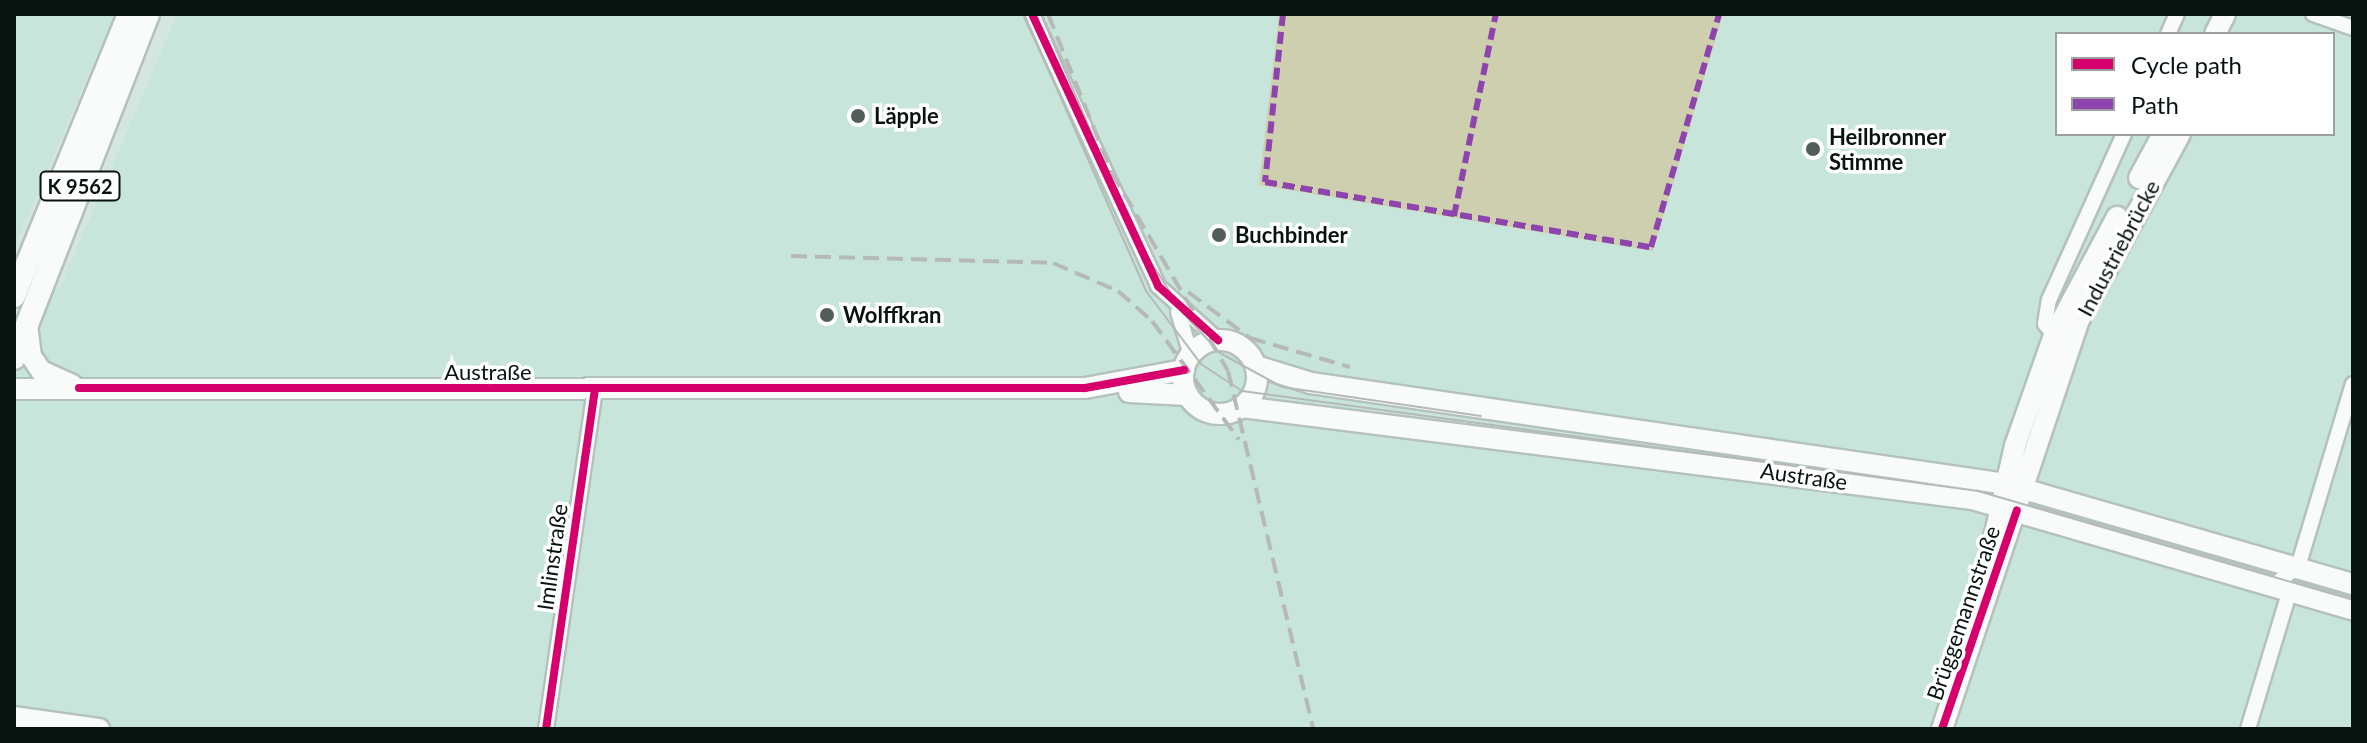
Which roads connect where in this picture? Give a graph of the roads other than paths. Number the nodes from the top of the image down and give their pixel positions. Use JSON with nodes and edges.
{"nodes":[{"id":1,"x":129,"y":14,"type":"edge"},
{"id":2,"x":148,"y":14,"type":"edge"},
{"id":3,"x":1032,"y":14,"type":"edge"},
{"id":4,"x":2313,"y":14,"type":"edge"},
{"id":5,"x":2353,"y":28,"type":"edge"},
{"id":6,"x":2123,"y":136,"type":"edge"},
{"id":7,"x":2162,"y":136,"type":"edge"},
{"id":8,"x":2179,"y":136,"type":"edge"},
{"id":9,"x":38,"y":235,"type":"junction"},
{"id":10,"x":14,"y":280,"type":"edge"},
{"id":11,"x":14,"y":296,"type":"edge"},
{"id":12,"x":1178,"y":312,"type":"junction"},
{"id":13,"x":27,"y":323,"type":"junction"},
{"id":14,"x":2054,"y":335,"type":"junction"},
{"id":15,"x":1218,"y":340,"type":"junction"},
{"id":16,"x":14,"y":358,"type":"edge"},
{"id":17,"x":1187,"y":363,"type":"junction"},
{"id":18,"x":2061,"y":365,"type":"joint"},
{"id":19,"x":1256,"y":366,"type":"junction"},
{"id":20,"x":2353,"y":384,"type":"edge"},
{"id":21,"x":79,"y":388,"type":"junction"},
{"id":22,"x":1085,"y":388,"type":"junction"},
{"id":23,"x":14,"y":389,"type":"edge"},
{"id":24,"x":595,"y":391,"type":"junction"},
{"id":25,"x":1188,"y":395,"type":"junction"},
{"id":26,"x":1242,"y":407,"type":"junction"},
{"id":27,"x":2015,"y":486,"type":"junction"},
{"id":28,"x":2009,"y":508,"type":"junction"},
{"id":29,"x":2298,"y":567,"type":"junction"},
{"id":30,"x":2353,"y":584,"type":"edge"},
{"id":31,"x":2280,"y":590,"type":"junction"},
{"id":32,"x":2353,"y":610,"type":"edge"},
{"id":33,"x":14,"y":717,"type":"edge"},
{"id":34,"x":99,"y":729,"type":"edge"},
{"id":35,"x":546,"y":729,"type":"edge"},
{"id":36,"x":1942,"y":729,"type":"edge"},
{"id":37,"x":2248,"y":729,"type":"edge"}],
"edges":[{"from":1,"to":9,"type":"main road","number":"K 9562"},
{"from":2,"to":13,"type":"main road","number":"K 9562"},
{"from":3,"to":12,"type":"street"},
{"from":4,"to":5,"type":"street"},
{"from":6,"to":14,"type":"street","name":"Brüggemannstraße"},
{"from":7,"to":14,"type":"main road","name":"Industriebrücke"},
{"from":8,"to":18,"type":"main road","name":"Industriebrücke"},
{"from":9,"to":10,"type":"main road"},
{"from":9,"to":11,"type":"main road","number":"K 9562"},
{"from":12,"to":15,"type":"street"},
{"from":12,"to":17,"type":"street"},
{"from":13,"to":16,"type":"main road","number":"K 9562"},
{"from":13,"to":21,"type":"main road"},
{"from":14,"to":27,"type":"main road","name":"Brüggemannstraße"},
{"from":15,"to":17,"type":"main road","name":"Austraße"},
{"from":15,"to":19,"type":"main road","name":"Austraße"},
{"from":17,"to":22,"type":"main road","name":"Austraße"},
{"from":17,"to":25,"type":"main road"},
{"from":18,"to":27,"type":"main road","name":"Brüggemannstraße"},
{"from":19,"to":26,"type":"main road"},
{"from":19,"to":27,"type":"main road","name":"Austraße"},
{"from":20,"to":29,"type":"street"},
{"from":21,"to":23,"type":"main road","name":"Austraße"},
{"from":21,"to":24,"type":"main road","name":"Austraße"},
{"from":22,"to":24,"type":"main road","name":"Austraße"},
{"from":22,"to":25,"type":"main road","name":"Austraße"},
{"from":24,"to":35,"type":"street","name":"Imlinstraße"},
{"from":25,"to":26,"type":"main road","name":"Austraße"},
{"from":26,"to":28,"type":"main road","name":"Austraße"},
{"from":27,"to":28,"type":"main road","name":"Brüggemannstraße"},
{"from":27,"to":29,"type":"main road","name":"Austraße"},
{"from":28,"to":31,"type":"main road","name":"Austraße"},
{"from":28,"to":36,"type":"main road","name":"Brüggemannstraße"},
{"from":29,"to":30,"type":"main road","name":"Austraße"},
{"from":29,"to":31,"type":"street"},
{"from":31,"to":32,"type":"main road","name":"Austraße"},
{"from":31,"to":37,"type":"street"},
{"from":33,"to":34,"type":"main road"}]}
